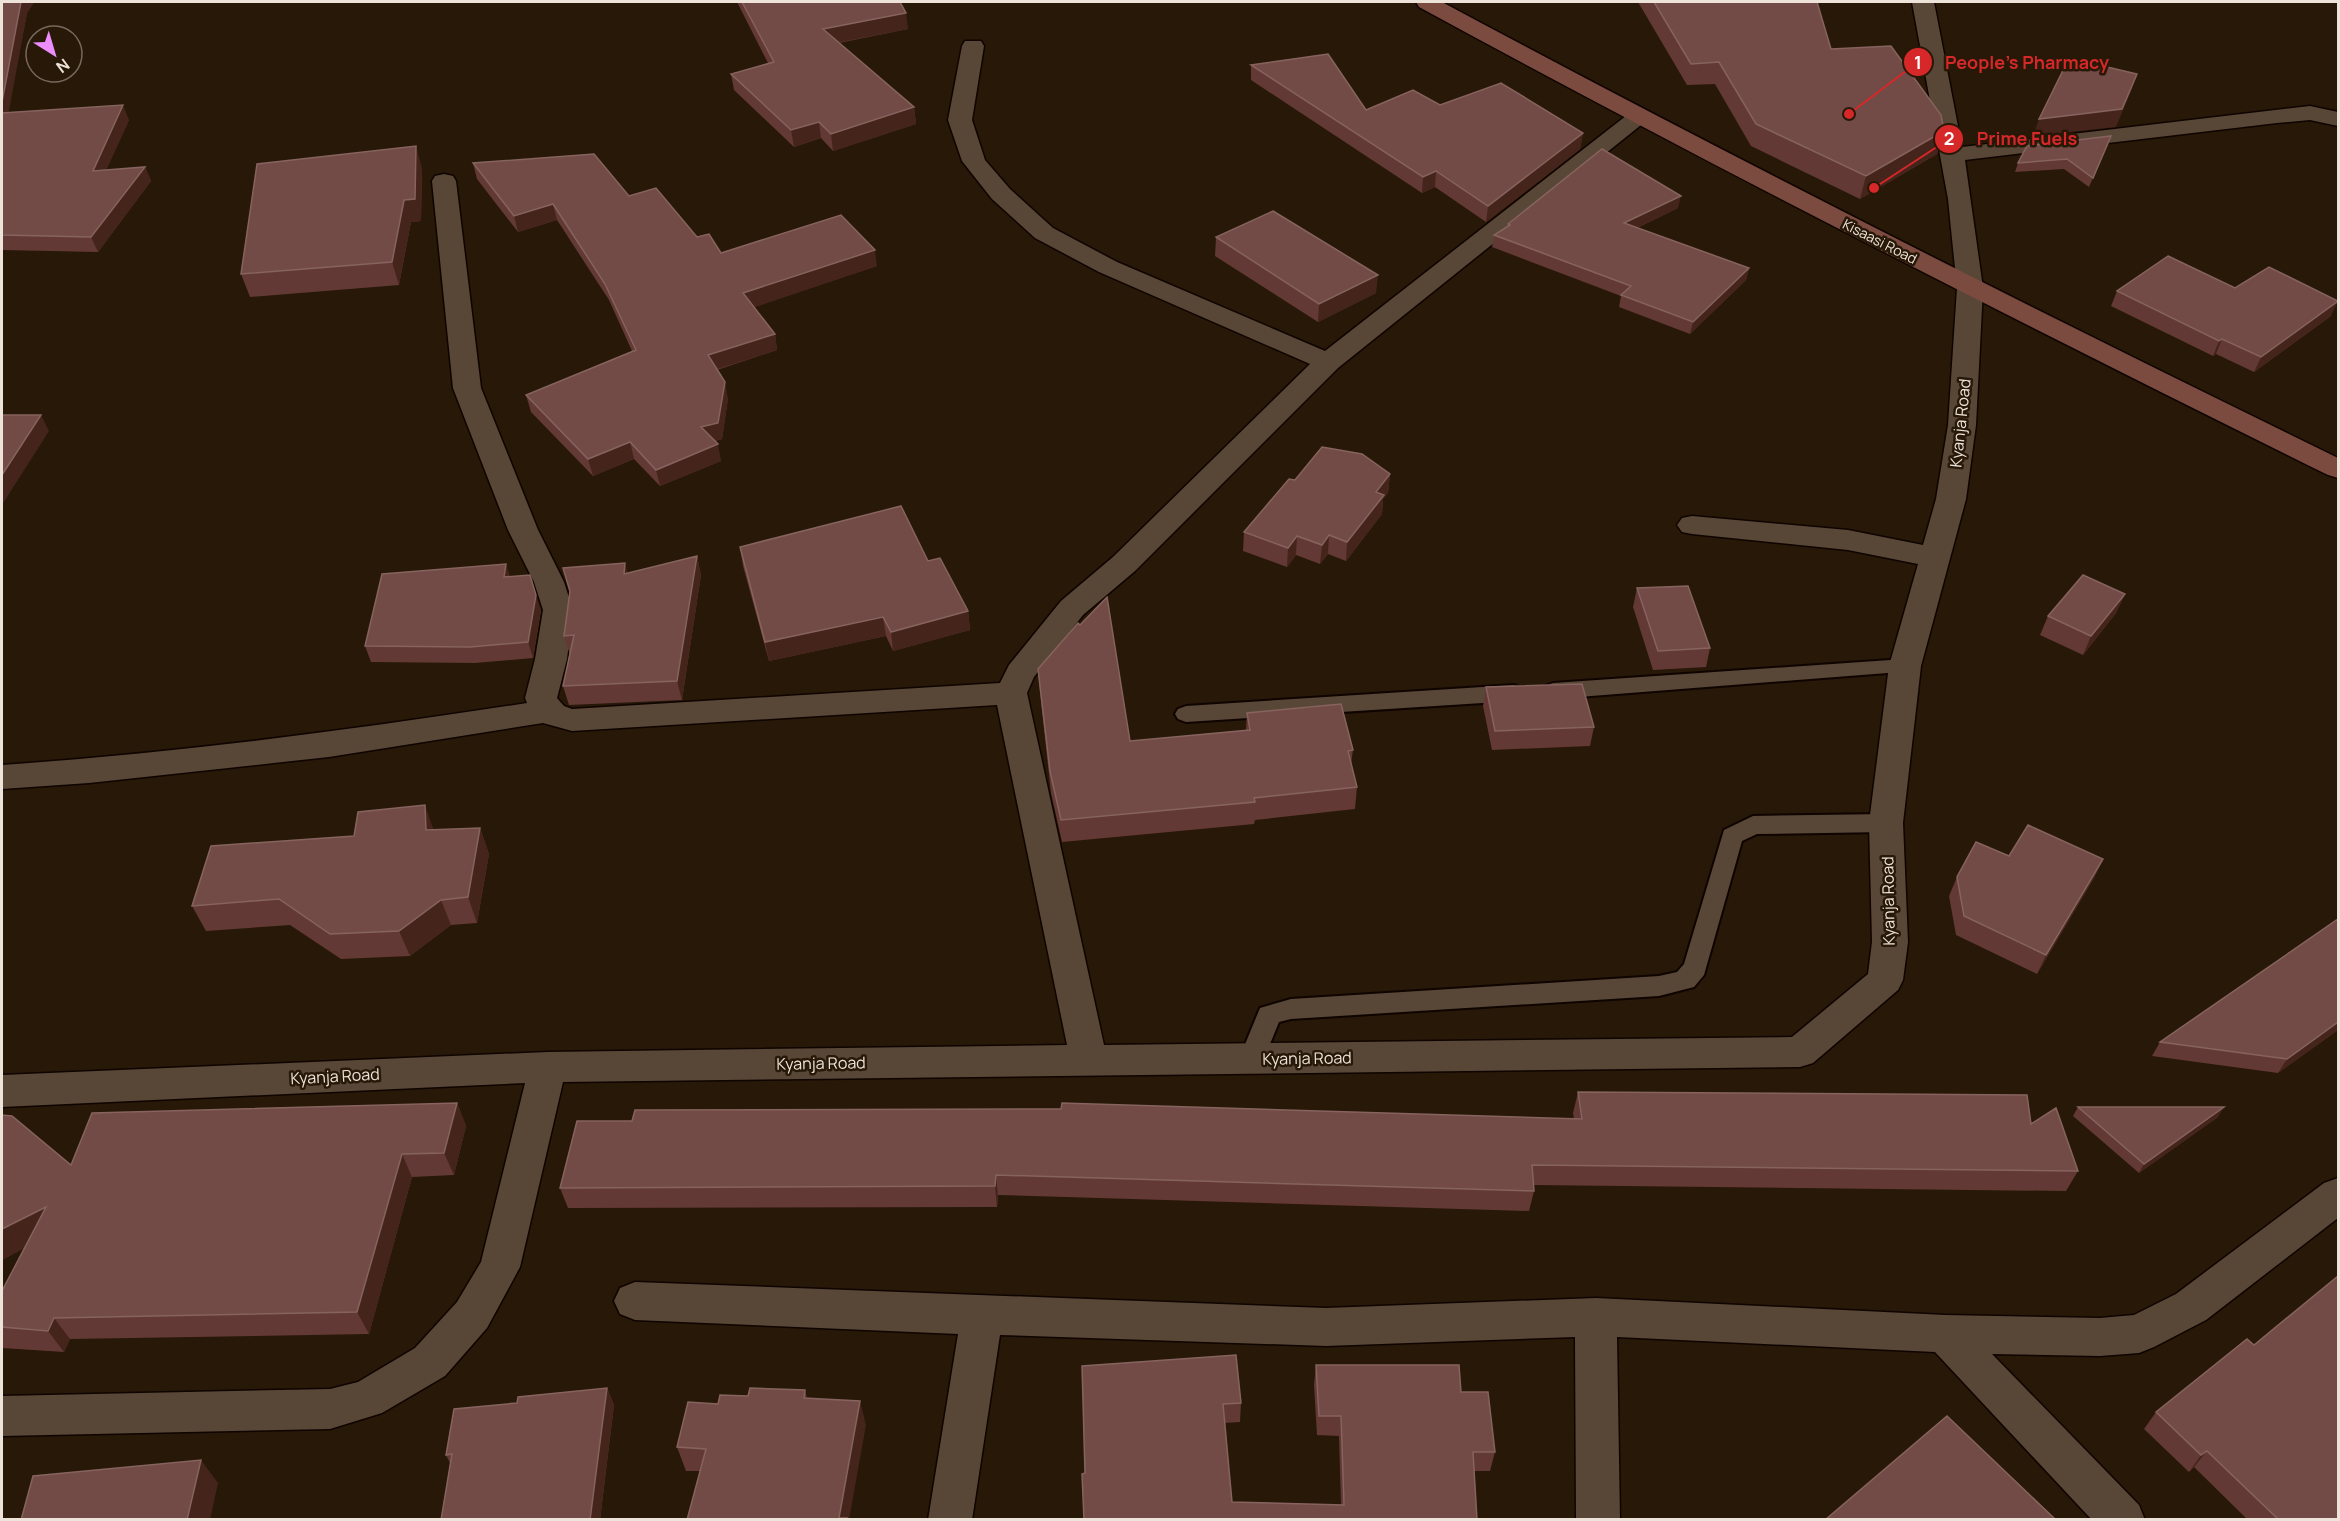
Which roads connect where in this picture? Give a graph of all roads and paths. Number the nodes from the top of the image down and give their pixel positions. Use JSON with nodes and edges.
{"nodes":[{"id":1,"x":1427,"y":2,"type":"edge"},
{"id":2,"x":1923,"y":2,"type":"edge"},
{"id":3,"x":973,"y":46,"type":"dead end"},
{"id":4,"x":1639,"y":117,"type":"junction"},
{"id":5,"x":2338,"y":119,"type":"edge"},
{"id":6,"x":1951,"y":155,"type":"junction"},
{"id":7,"x":444,"y":181,"type":"dead end"},
{"id":8,"x":1970,"y":288,"type":"junction"},
{"id":9,"x":1328,"y":362,"type":"junction"},
{"id":10,"x":2338,"y":469,"type":"edge"},
{"id":11,"x":1692,"y":525,"type":"dead end"},
{"id":12,"x":1934,"y":557,"type":"junction"},
{"id":13,"x":1905,"y":666,"type":"junction"},
{"id":14,"x":1011,"y":693,"type":"junction"},
{"id":15,"x":547,"y":711,"type":"junction"},
{"id":16,"x":1186,"y":714,"type":"dead end"},
{"id":17,"x":2,"y":777,"type":"edge"},
{"id":18,"x":1886,"y":823,"type":"junction"},
{"id":19,"x":1252,"y":1059,"type":"junction"},
{"id":20,"x":1089,"y":1060,"type":"junction"},
{"id":21,"x":548,"y":1067,"type":"junction"},
{"id":22,"x":2,"y":1090,"type":"edge"},
{"id":23,"x":2338,"y":1195,"type":"edge"},
{"id":24,"x":634,"y":1301,"type":"dead end"},
{"id":25,"x":982,"y":1316,"type":"junction"},
{"id":26,"x":1596,"y":1317,"type":"junction"},
{"id":27,"x":1946,"y":1334,"type":"junction"},
{"id":28,"x":2,"y":1416,"type":"edge"},
{"id":29,"x":950,"y":1520,"type":"edge"},
{"id":30,"x":1598,"y":1520,"type":"edge"},
{"id":31,"x":2123,"y":1520,"type":"edge"}],
"edges":[{"from":1,"to":4,"type":"main road","name":"Kisaasi Road"},
{"from":2,"to":6,"type":"street","name":"Kyanja Road"},
{"from":3,"to":9,"type":"street"},
{"from":4,"to":8,"type":"main road","name":"Kisaasi Road"},
{"from":4,"to":9,"type":"street"},
{"from":5,"to":6,"type":"street"},
{"from":6,"to":8,"type":"street","name":"Kyanja Road"},
{"from":7,"to":15,"type":"street"},
{"from":8,"to":10,"type":"main road","name":"Kisaasi Road"},
{"from":8,"to":12,"type":"street","name":"Kyanja Road"},
{"from":9,"to":14,"type":"street"},
{"from":11,"to":12,"type":"street"},
{"from":12,"to":13,"type":"street","name":"Kyanja Road"},
{"from":13,"to":16,"type":"lane"},
{"from":13,"to":18,"type":"street","name":"Kyanja Road"},
{"from":14,"to":15,"type":"street"},
{"from":14,"to":20,"type":"street"},
{"from":15,"to":17,"type":"street"},
{"from":18,"to":19,"type":"lane"},
{"from":18,"to":19,"type":"street","name":"Kyanja Road"},
{"from":19,"to":20,"type":"street","name":"Kyanja Road"},
{"from":20,"to":21,"type":"street","name":"Kyanja Road"},
{"from":21,"to":22,"type":"street","name":"Kyanja Road"},
{"from":21,"to":28,"type":"street"},
{"from":23,"to":27,"type":"street"},
{"from":24,"to":25,"type":"street"},
{"from":25,"to":26,"type":"street"},
{"from":25,"to":29,"type":"street"},
{"from":26,"to":27,"type":"street"},
{"from":26,"to":30,"type":"street"},
{"from":27,"to":31,"type":"street"}]}
